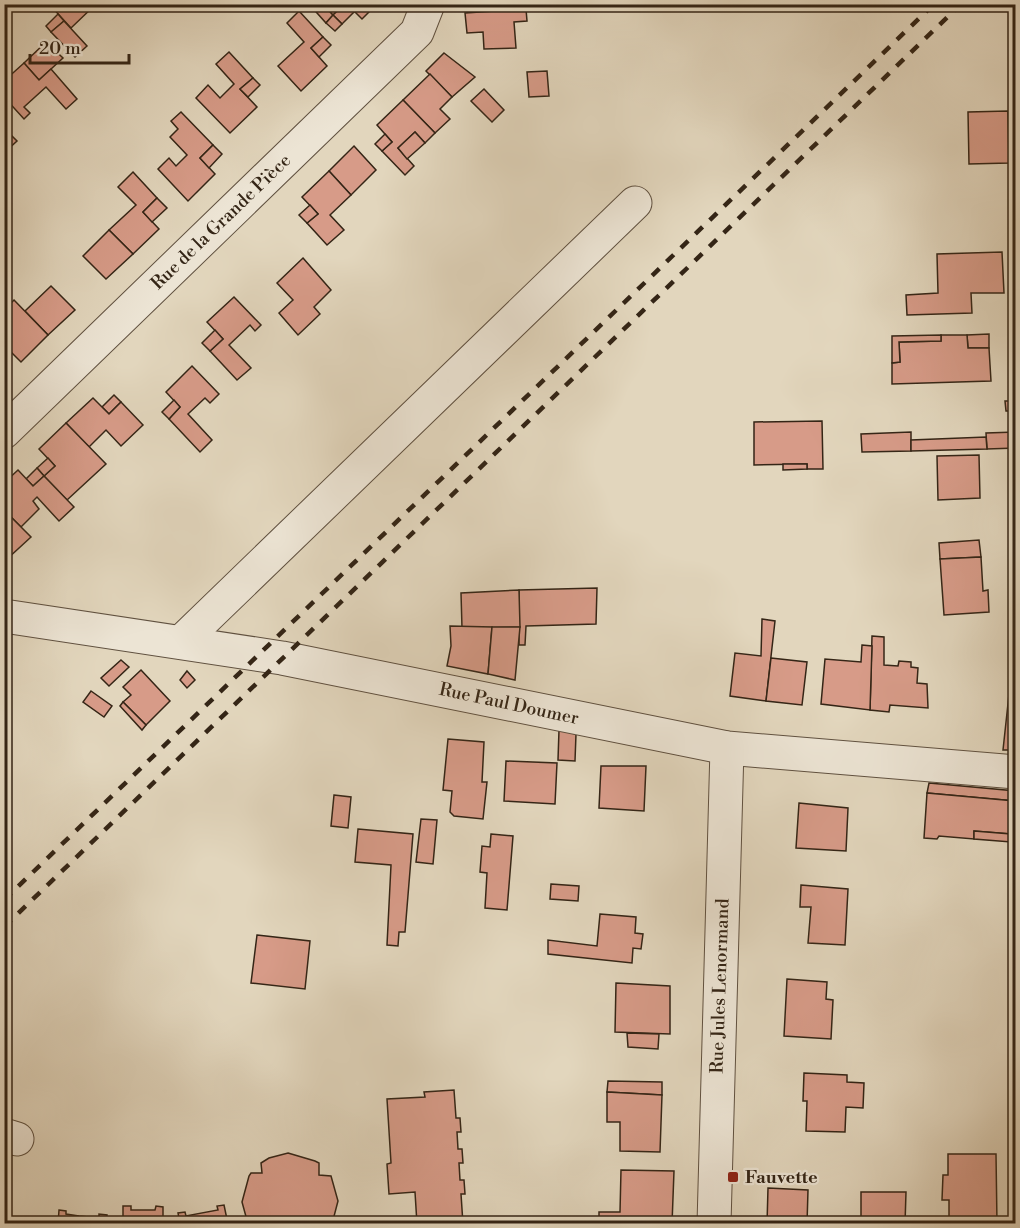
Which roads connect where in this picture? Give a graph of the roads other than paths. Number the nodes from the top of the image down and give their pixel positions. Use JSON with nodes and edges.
{"nodes":[{"id":1,"x":428,"y":4,"type":"edge"},
{"id":2,"x":635,"y":203,"type":"dead end"},
{"id":3,"x":4,"y":432,"type":"edge"},
{"id":4,"x":4,"y":616,"type":"edge"},
{"id":5,"x":181,"y":642,"type":"junction"},
{"id":6,"x":727,"y":748,"type":"junction"},
{"id":7,"x":1016,"y":772,"type":"edge"},
{"id":8,"x":714,"y":1224,"type":"edge"}],
"edges":[{"from":1,"to":3,"type":"street","name":"Rue de la Grande Pièce"},
{"from":2,"to":5,"type":"street"},
{"from":4,"to":5,"type":"street","name":"Rue Paul Doumer"},
{"from":5,"to":6,"type":"street","name":"Rue Paul Doumer"},
{"from":6,"to":7,"type":"street","name":"Rue Paul Doumer"},
{"from":6,"to":8,"type":"street","name":"Rue Jules Lenormand"}]}
